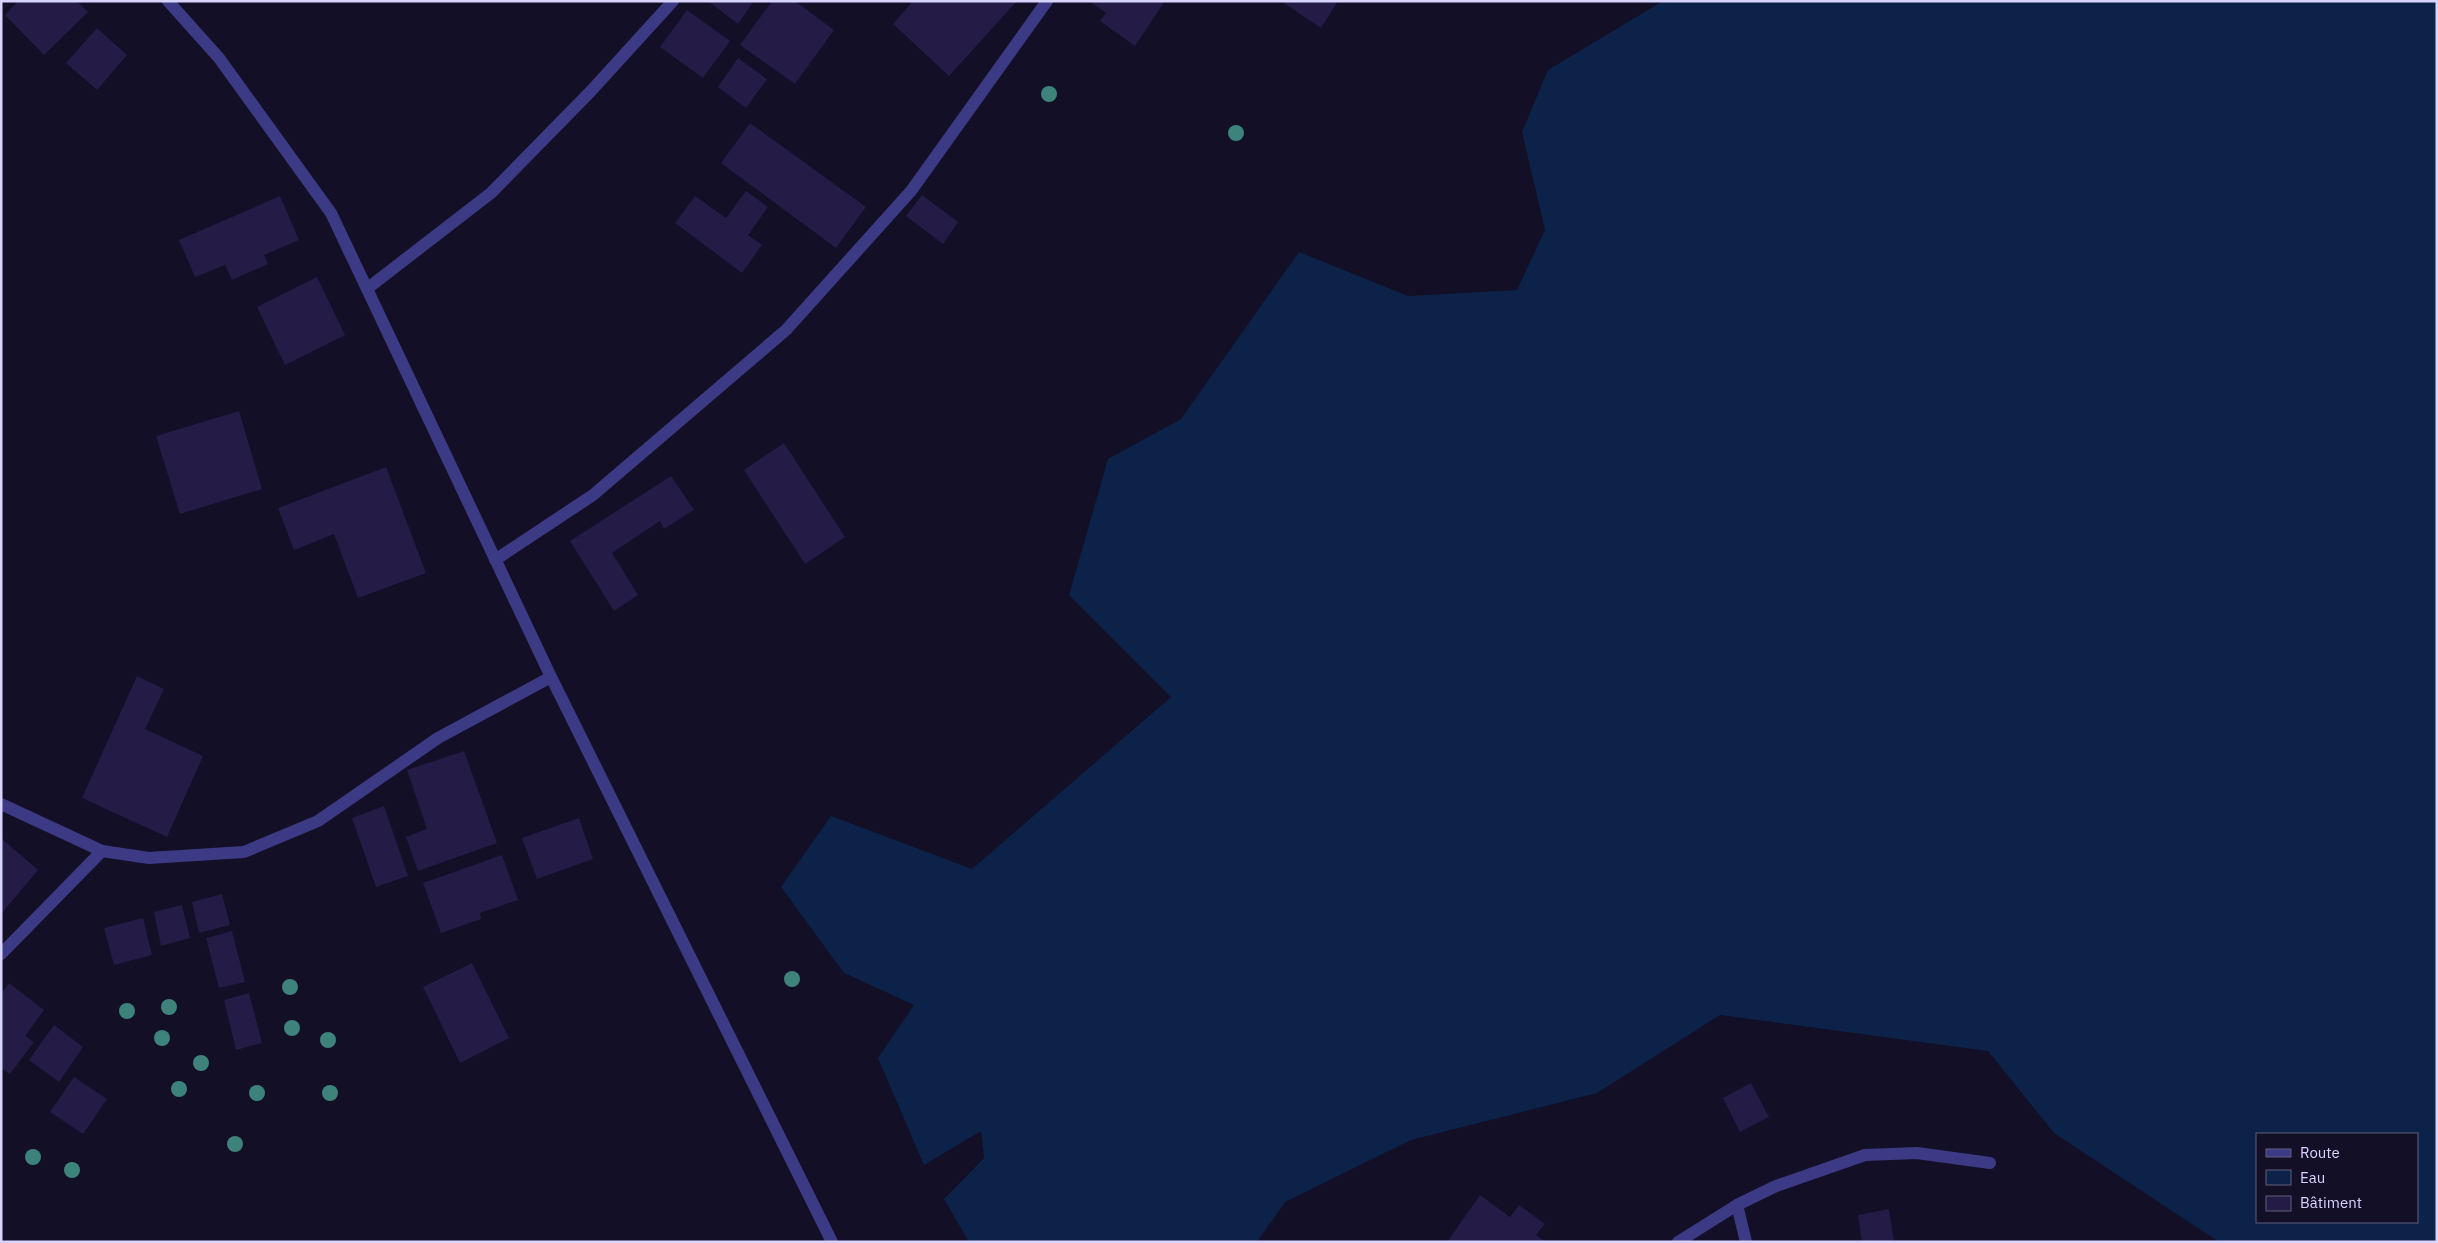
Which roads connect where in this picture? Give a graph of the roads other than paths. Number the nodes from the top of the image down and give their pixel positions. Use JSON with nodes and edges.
{"nodes":[{"id":1,"x":168,"y":1,"type":"edge"},
{"id":2,"x":673,"y":1,"type":"edge"},
{"id":3,"x":1047,"y":1,"type":"edge"},
{"id":4,"x":368,"y":288,"type":"junction"},
{"id":5,"x":495,"y":560,"type":"junction"},
{"id":6,"x":551,"y":677,"type":"junction"},
{"id":7,"x":1,"y":804,"type":"edge"},
{"id":8,"x":102,"y":851,"type":"junction"},
{"id":9,"x":1,"y":954,"type":"edge"},
{"id":10,"x":1990,"y":1163,"type":"dead end"},
{"id":11,"x":1737,"y":1205,"type":"junction"},
{"id":12,"x":832,"y":1242,"type":"edge"},
{"id":13,"x":1678,"y":1242,"type":"edge"},
{"id":14,"x":1746,"y":1242,"type":"edge"}],
"edges":[{"from":1,"to":4,"type":"street"},
{"from":2,"to":4,"type":"street"},
{"from":3,"to":5,"type":"street"},
{"from":4,"to":5,"type":"street"},
{"from":5,"to":6,"type":"street"},
{"from":6,"to":8,"type":"street"},
{"from":6,"to":12,"type":"street"},
{"from":7,"to":8,"type":"street"},
{"from":8,"to":9,"type":"street"},
{"from":10,"to":11,"type":"street"},
{"from":11,"to":13,"type":"street"},
{"from":11,"to":14,"type":"street"}]}
